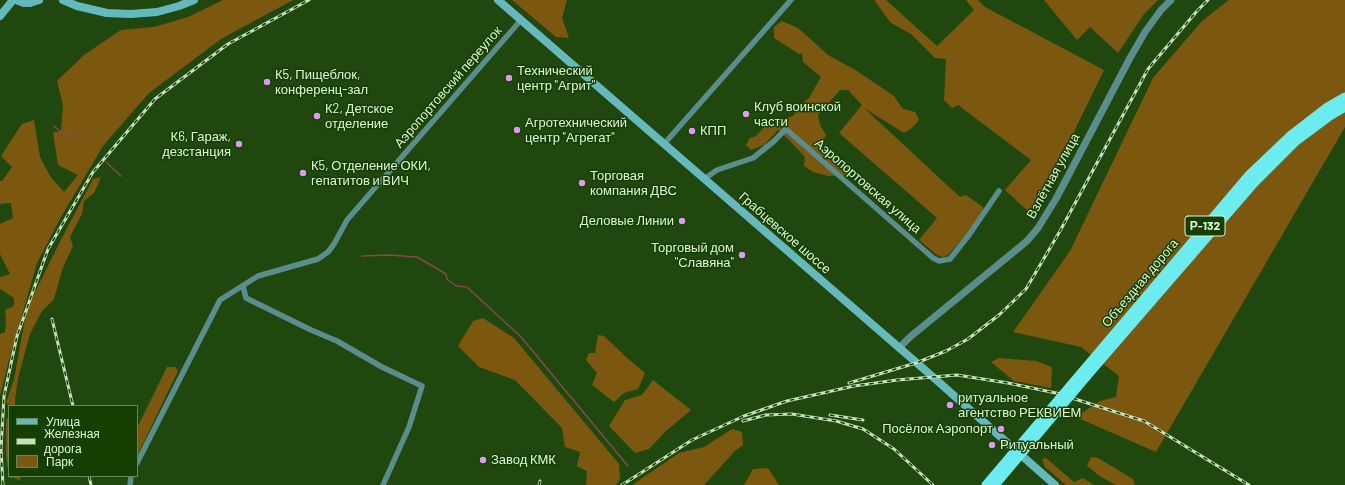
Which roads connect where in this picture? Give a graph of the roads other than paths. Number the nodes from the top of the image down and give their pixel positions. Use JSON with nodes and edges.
{"nodes":[{"id":1,"x":15,"y":0,"type":"edge"},
{"id":2,"x":39,"y":0,"type":"edge"},
{"id":3,"x":63,"y":0,"type":"edge"},
{"id":4,"x":194,"y":0,"type":"edge"},
{"id":5,"x":498,"y":0,"type":"edge"},
{"id":6,"x":790,"y":0,"type":"edge"},
{"id":7,"x":1171,"y":0,"type":"edge"},
{"id":8,"x":0,"y":16,"type":"edge"},
{"id":9,"x":521,"y":20,"type":"junction"},
{"id":10,"x":1345,"y":97,"type":"edge"},
{"id":11,"x":1345,"y":107,"type":"edge"},
{"id":12,"x":664,"y":144,"type":"junction"},
{"id":13,"x":704,"y":179,"type":"junction"},
{"id":14,"x":999,"y":191,"type":"dead end"},
{"id":15,"x":243,"y":286,"type":"junction"},
{"id":16,"x":899,"y":348,"type":"junction"},
{"id":17,"x":1084,"y":375,"type":"junction"},
{"id":18,"x":138,"y":461,"type":"edge"},
{"id":19,"x":130,"y":481,"type":"edge"},
{"id":20,"x":137,"y":485,"type":"edge"},
{"id":21,"x":383,"y":485,"type":"edge"},
{"id":22,"x":986,"y":485,"type":"edge"},
{"id":23,"x":995,"y":485,"type":"edge"},
{"id":24,"x":1055,"y":485,"type":"edge"}],
"edges":[{"from":1,"to":2,"type":"main road"},
{"from":1,"to":8,"type":"main road"},
{"from":3,"to":4,"type":"main road"},
{"from":5,"to":9,"type":"main road","name":"Грабцевское шоссе"},
{"from":6,"to":12,"type":"street"},
{"from":7,"to":16,"type":"street","name":"Взлётная улица"},
{"from":9,"to":12,"type":"main road","name":"Грабцевское шоссе"},
{"from":9,"to":15,"type":"street","name":"Аэропортовский переулок"},
{"from":10,"to":17,"type":"highway","name":"Объездная дорога","number":"Р-132"},
{"from":11,"to":17,"type":"highway","name":"Объездная дорога","number":"Р-132"},
{"from":12,"to":13,"type":"main road","name":"Грабцевское шоссе"},
{"from":13,"to":14,"type":"street","name":"Аэропортовская улица"},
{"from":13,"to":16,"type":"main road","name":"Грабцевское шоссе"},
{"from":15,"to":18,"type":"street","name":"Аэропортовский переулок"},
{"from":15,"to":21,"type":"street"},
{"from":16,"to":24,"type":"main road","name":"Грабцевское шоссе"},
{"from":17,"to":22,"type":"highway","name":"Объездная дорога","number":"Р-132","bridge":true},
{"from":17,"to":23,"type":"highway","name":"Объездная дорога","number":"Р-132","bridge":true},
{"from":19,"to":20,"type":"street"}]}
